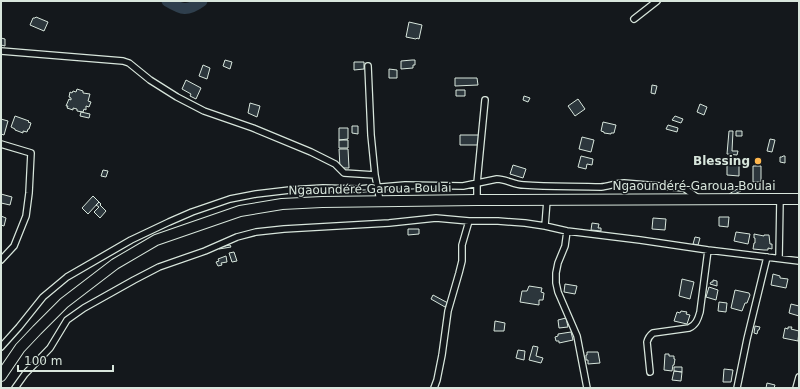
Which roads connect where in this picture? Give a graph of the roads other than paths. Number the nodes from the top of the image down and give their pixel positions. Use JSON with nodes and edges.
{"nodes":[{"id":1,"x":657,"y":1,"type":"edge"},
{"id":2,"x":634,"y":19,"type":"dead end"},
{"id":3,"x":1,"y":51,"type":"edge"},
{"id":4,"x":368,"y":66,"type":"dead end"},
{"id":5,"x":485,"y":100,"type":"dead end"},
{"id":6,"x":1,"y":144,"type":"edge"},
{"id":7,"x":375,"y":175,"type":"junction"},
{"id":8,"x":477,"y":183,"type":"junction"},
{"id":9,"x":377,"y":187,"type":"junction"},
{"id":10,"x":700,"y":199,"type":"junction"},
{"id":11,"x":780,"y":199,"type":"junction"},
{"id":12,"x":799,"y":199,"type":"edge"},
{"id":13,"x":477,"y":200,"type":"junction"},
{"id":14,"x":547,"y":200,"type":"junction"},
{"id":15,"x":380,"y":202,"type":"junction"},
{"id":16,"x":469,"y":221,"type":"junction"},
{"id":17,"x":545,"y":226,"type":"junction"},
{"id":18,"x":567,"y":231,"type":"junction"},
{"id":19,"x":708,"y":250,"type":"junction"},
{"id":20,"x":767,"y":257,"type":"junction"},
{"id":21,"x":779,"y":258,"type":"junction"},
{"id":22,"x":1,"y":260,"type":"edge"},
{"id":23,"x":799,"y":261,"type":"edge"},
{"id":24,"x":1,"y":347,"type":"edge"},
{"id":25,"x":650,"y":372,"type":"dead end"},
{"id":26,"x":1,"y":376,"type":"edge"},
{"id":27,"x":799,"y":377,"type":"edge"},
{"id":28,"x":15,"y":388,"type":"edge"},
{"id":29,"x":434,"y":388,"type":"edge"},
{"id":30,"x":587,"y":388,"type":"edge"},
{"id":31,"x":737,"y":388,"type":"edge"},
{"id":32,"x":796,"y":388,"type":"edge"}],
"edges":[{"from":1,"to":2,"type":"street"},
{"from":3,"to":7,"type":"street"},
{"from":4,"to":7,"type":"street"},
{"from":5,"to":8,"type":"street"},
{"from":6,"to":22,"type":"street"},
{"from":7,"to":9,"type":"street"},
{"from":8,"to":9,"type":"street"},
{"from":8,"to":10,"type":"street"},
{"from":8,"to":13,"type":"street"},
{"from":9,"to":15,"type":"street"},
{"from":9,"to":24,"type":"street"},
{"from":10,"to":11,"type":"highway","name":"Ngaoundéré-Garoua-Boulai"},
{"from":10,"to":14,"type":"highway","name":"Ngaoundéré-Garoua-Boulai"},
{"from":11,"to":12,"type":"highway","name":"Ngaoundéré-Garoua-Boulai"},
{"from":11,"to":21,"type":"street"},
{"from":13,"to":14,"type":"highway","name":"Ngaoundéré-Garoua-Boulai"},
{"from":13,"to":15,"type":"highway","name":"Ngaoundéré-Garoua-Boulai"},
{"from":14,"to":17,"type":"street"},
{"from":15,"to":26,"type":"highway","name":"Ngaoundéré-Garoua-Boulai"},
{"from":16,"to":17,"type":"street"},
{"from":16,"to":28,"type":"street"},
{"from":16,"to":29,"type":"street"},
{"from":17,"to":18,"type":"street"},
{"from":18,"to":19,"type":"street"},
{"from":18,"to":30,"type":"street"},
{"from":19,"to":20,"type":"street"},
{"from":19,"to":25,"type":"street"},
{"from":20,"to":21,"type":"street"},
{"from":20,"to":31,"type":"street"},
{"from":21,"to":23,"type":"street"},
{"from":27,"to":32,"type":"street"}]}
